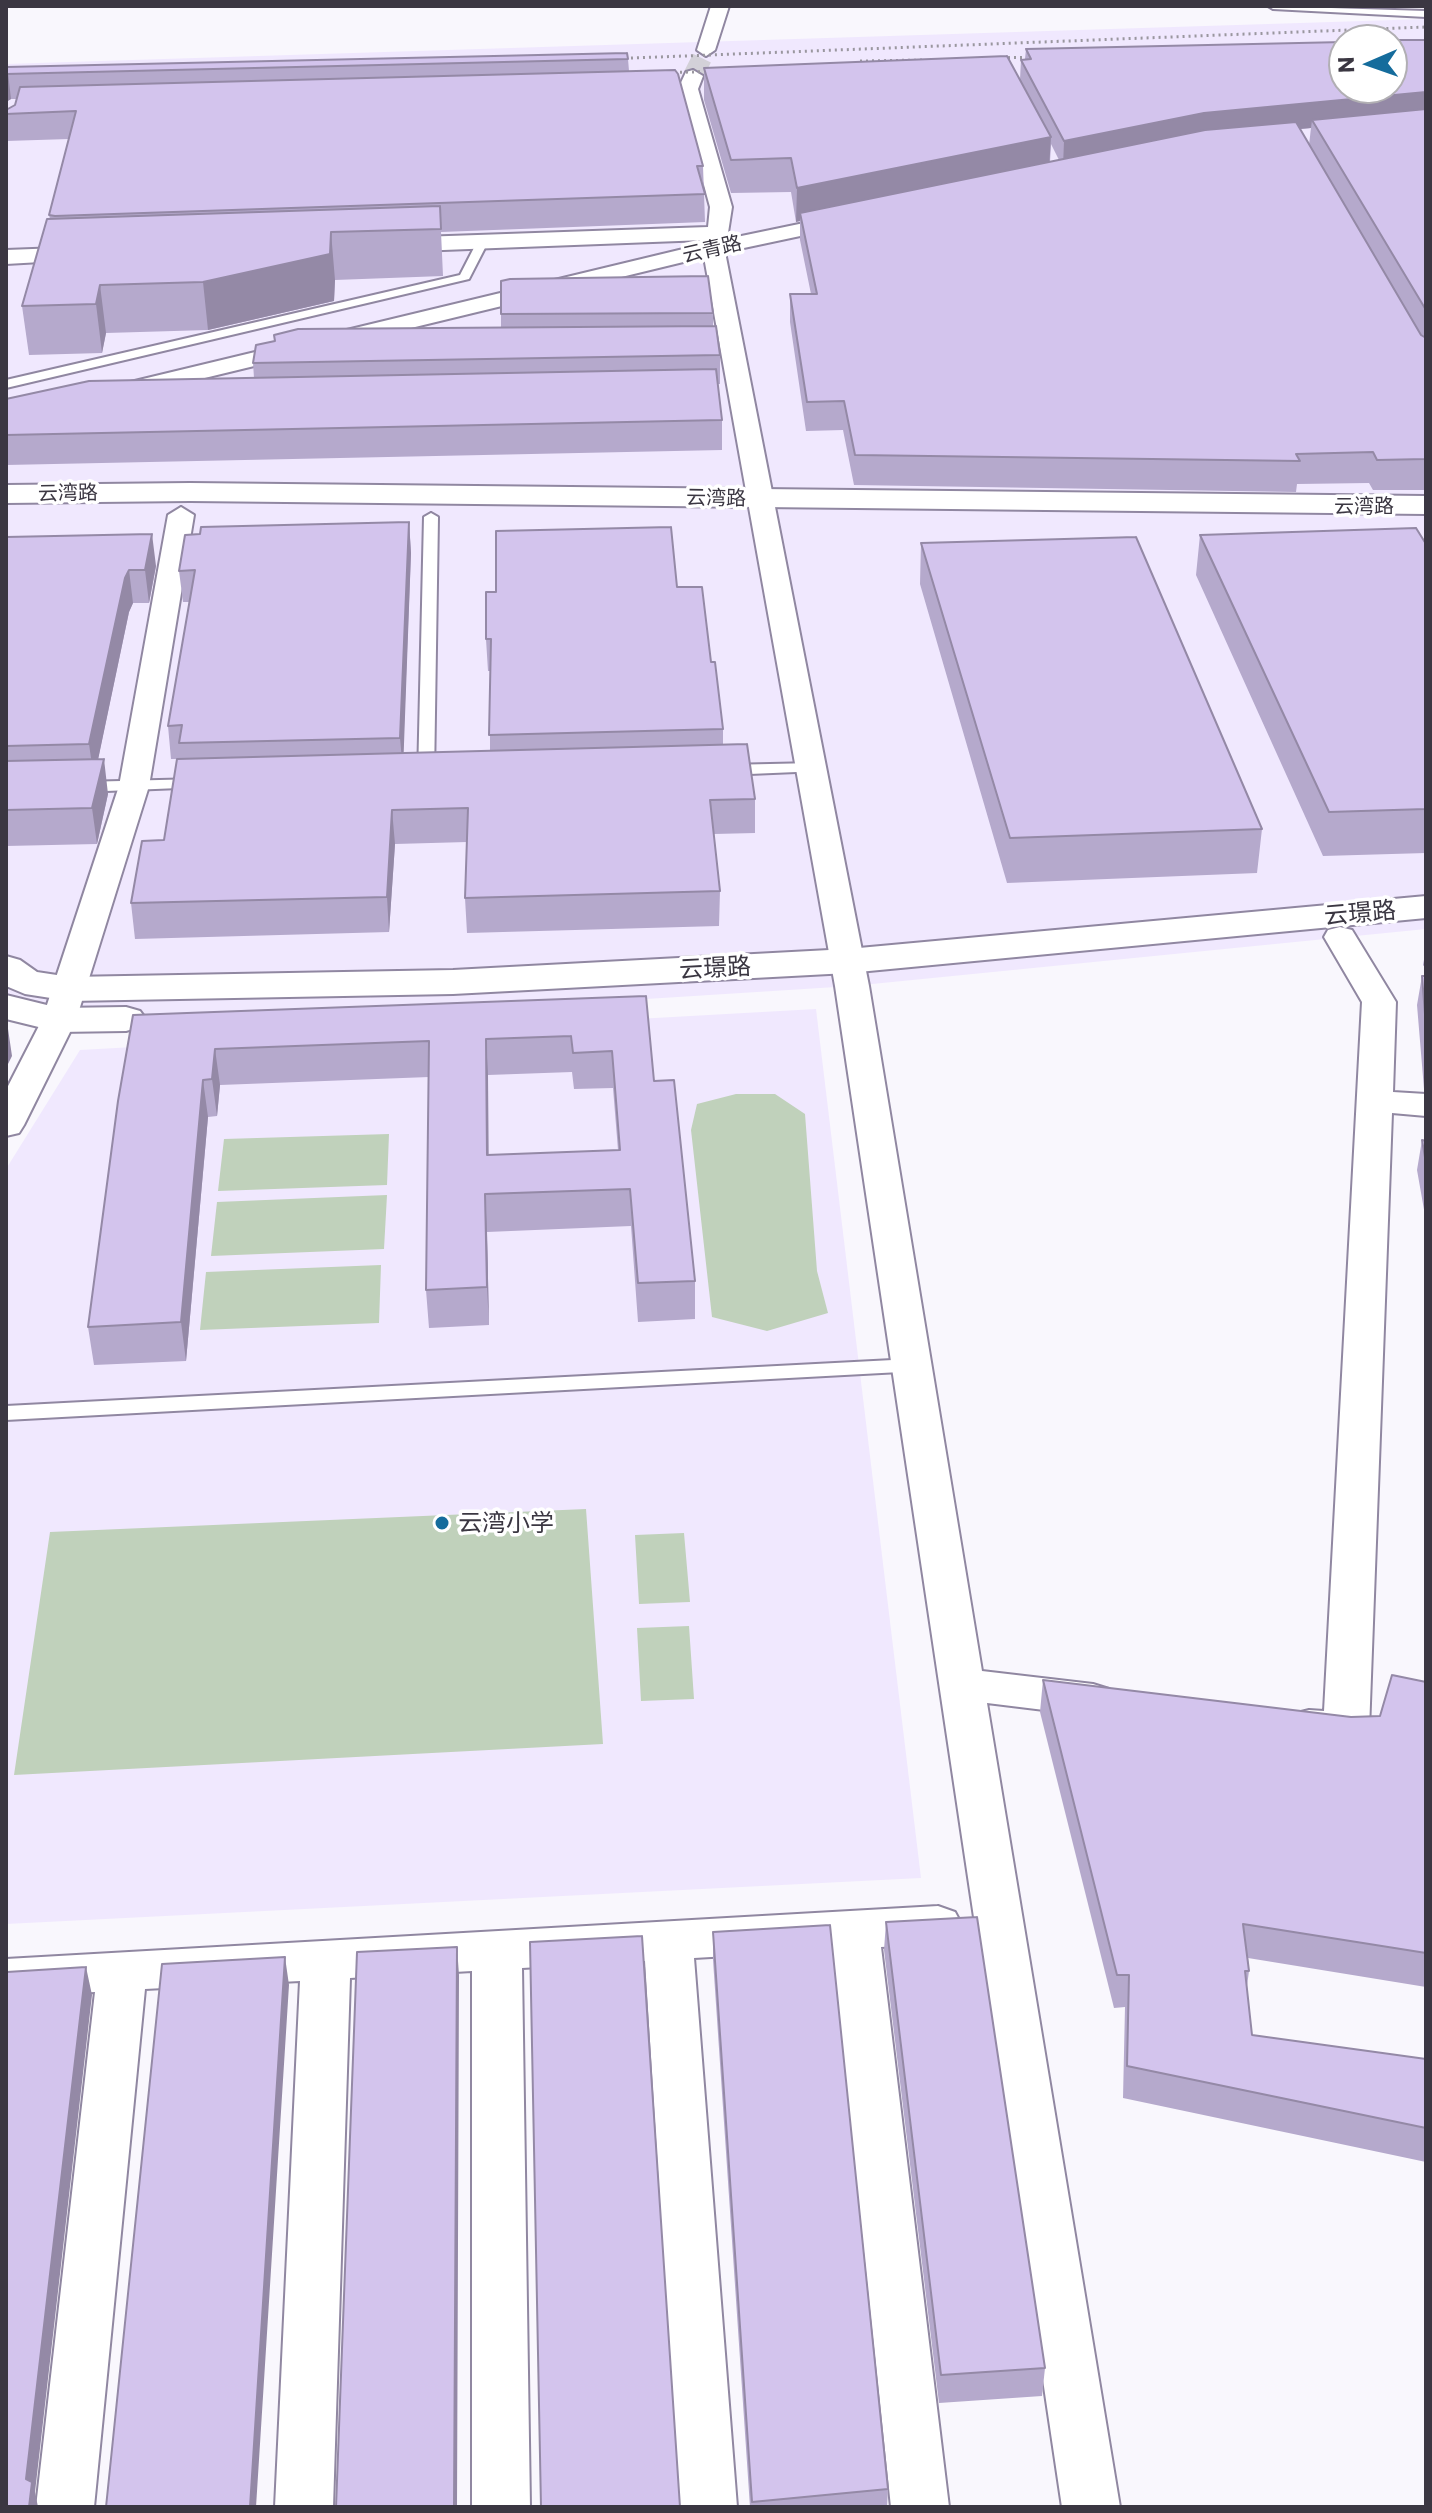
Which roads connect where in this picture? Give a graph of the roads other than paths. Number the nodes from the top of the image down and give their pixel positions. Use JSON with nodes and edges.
{"nodes":[{"id":1,"x":720,"y":6,"type":"edge"},
{"id":2,"x":1273,"y":6,"type":"edge"},
{"id":3,"x":1426,"y":14,"type":"edge"},
{"id":4,"x":706,"y":50,"type":"tunnel mouth"},
{"id":5,"x":689,"y":86,"type":"tunnel mouth"},
{"id":6,"x":868,"y":216,"type":"edge"},
{"id":7,"x":716,"y":241,"type":"junction"},
{"id":8,"x":482,"y":242,"type":"junction"},
{"id":9,"x":355,"y":246,"type":"edge"},
{"id":10,"x":117,"y":253,"type":"edge"},
{"id":11,"x":6,"y":257,"type":"edge"},
{"id":12,"x":285,"y":351,"type":"junction"},
{"id":13,"x":349,"y":351,"type":"edge"},
{"id":14,"x":6,"y":384,"type":"edge"},
{"id":15,"x":102,"y":399,"type":"joint"},
{"id":16,"x":142,"y":400,"type":"edge"},
{"id":17,"x":6,"y":494,"type":"edge"},
{"id":18,"x":1426,"y":505,"type":"edge"},
{"id":19,"x":762,"y":508,"type":"junction"},
{"id":20,"x":181,"y":515,"type":"junction"},
{"id":21,"x":6,"y":517,"type":"edge"},
{"id":22,"x":431,"y":517,"type":"junction"},
{"id":23,"x":1426,"y":528,"type":"edge"},
{"id":24,"x":814,"y":768,"type":"junction"},
{"id":25,"x":705,"y":771,"type":"edge"},
{"id":26,"x":427,"y":778,"type":"edge"},
{"id":27,"x":211,"y":784,"type":"edge"},
{"id":28,"x":134,"y":786,"type":"junction"},
{"id":29,"x":63,"y":787,"type":"edge"},
{"id":30,"x":1426,"y":907,"type":"edge"},
{"id":31,"x":1426,"y":929,"type":"edge"},
{"id":32,"x":1340,"y":937,"type":"junction"},
{"id":33,"x":6,"y":968,"type":"edge"},
{"id":34,"x":850,"y":974,"type":"junction"},
{"id":35,"x":64,"y":1005,"type":"junction"},
{"id":36,"x":6,"y":1007,"type":"edge"},
{"id":37,"x":1375,"y":1101,"type":"junction"},
{"id":38,"x":1426,"y":1105,"type":"edge"},
{"id":39,"x":6,"y":1125,"type":"edge"},
{"id":40,"x":912,"y":1366,"type":"junction"},
{"id":41,"x":6,"y":1413,"type":"edge"},
{"id":42,"x":961,"y":1684,"type":"junction"},
{"id":43,"x":1130,"y":1704,"type":"edge"},
{"id":44,"x":1269,"y":1721,"type":"edge"},
{"id":45,"x":998,"y":1922,"type":"junction"},
{"id":46,"x":854,"y":1930,"type":"junction"},
{"id":47,"x":668,"y":1940,"type":"junction"},
{"id":48,"x":497,"y":1950,"type":"junction"},
{"id":49,"x":326,"y":1960,"type":"junction"},
{"id":50,"x":122,"y":1972,"type":"junction"},
{"id":51,"x":6,"y":1978,"type":"edge"},
{"id":52,"x":65,"y":2507,"type":"edge"},
{"id":53,"x":304,"y":2507,"type":"edge"},
{"id":54,"x":501,"y":2507,"type":"edge"},
{"id":55,"x":708,"y":2507,"type":"edge"},
{"id":56,"x":920,"y":2507,"type":"edge"},
{"id":57,"x":1091,"y":2507,"type":"edge"}],
"edges":[{"from":1,"to":4,"type":"street"},
{"from":2,"to":3,"type":"lane"},
{"from":5,"to":7,"type":"street"},
{"from":6,"to":7,"type":"street","name":"云青路"},
{"from":7,"to":8,"type":"street"},
{"from":7,"to":12,"type":"street","name":"云青路"},
{"from":7,"to":19,"type":"street"},
{"from":8,"to":9,"type":"street"},
{"from":8,"to":14,"type":"lane"},
{"from":10,"to":11,"type":"street"},
{"from":12,"to":13,"type":"lane"},
{"from":12,"to":15,"type":"street","name":"云青路"},
{"from":15,"to":16,"type":"lane"},
{"from":17,"to":19,"type":"main road","name":"云湾路"},
{"from":18,"to":19,"type":"main road","name":"云湾路"},
{"from":19,"to":22,"type":"main road","name":"云湾路"},
{"from":19,"to":23,"type":"main road","name":"云湾路"},
{"from":19,"to":24,"type":"street"},
{"from":20,"to":21,"type":"main road","name":"云湾路"},
{"from":20,"to":22,"type":"main road","name":"云湾路"},
{"from":20,"to":28,"type":"street"},
{"from":22,"to":26,"type":"lane"},
{"from":24,"to":25,"type":"lane"},
{"from":24,"to":34,"type":"street"},
{"from":27,"to":28,"type":"lane"},
{"from":28,"to":29,"type":"lane"},
{"from":28,"to":35,"type":"street"},
{"from":30,"to":34,"type":"main road","name":"云璟路"},
{"from":31,"to":32,"type":"main road","name":"云璟路"},
{"from":32,"to":34,"type":"main road","name":"云璟路"},
{"from":32,"to":37,"type":"street"},
{"from":33,"to":35,"type":"main road","name":"云璟路"},
{"from":34,"to":35,"type":"main road","name":"云璟路"},
{"from":34,"to":40,"type":"street"},
{"from":35,"to":36,"type":"main road","name":"云璟路"},
{"from":35,"to":39,"type":"street"},
{"from":37,"to":38,"type":"street"},
{"from":37,"to":44,"type":"street"},
{"from":40,"to":41,"type":"lane"},
{"from":40,"to":42,"type":"street"},
{"from":42,"to":43,"type":"street"},
{"from":42,"to":45,"type":"street"},
{"from":45,"to":46,"type":"street"},
{"from":45,"to":57,"type":"street"},
{"from":46,"to":47,"type":"street"},
{"from":46,"to":56,"type":"street"},
{"from":47,"to":48,"type":"street"},
{"from":47,"to":55,"type":"street"},
{"from":48,"to":49,"type":"street"},
{"from":48,"to":54,"type":"street"},
{"from":49,"to":50,"type":"street"},
{"from":49,"to":53,"type":"street"},
{"from":50,"to":51,"type":"street"},
{"from":50,"to":52,"type":"street"}]}
